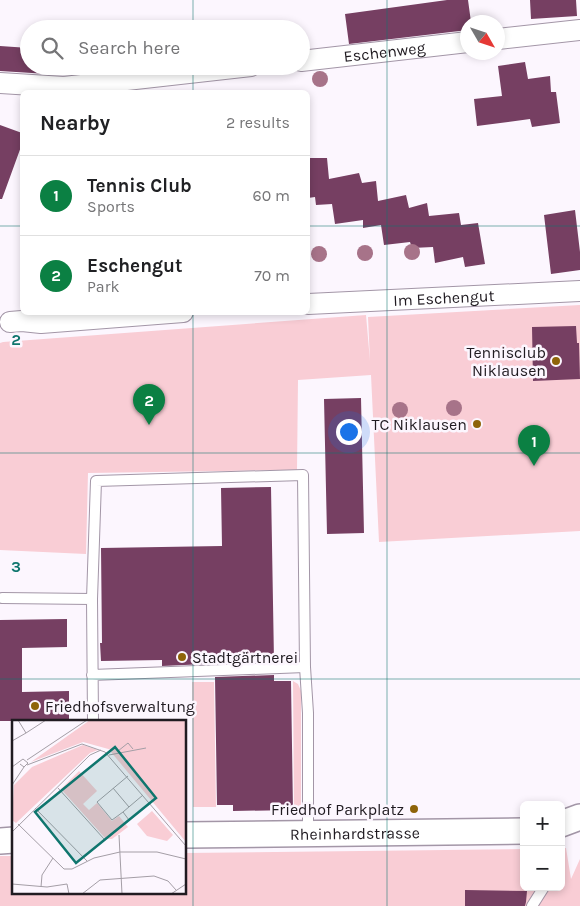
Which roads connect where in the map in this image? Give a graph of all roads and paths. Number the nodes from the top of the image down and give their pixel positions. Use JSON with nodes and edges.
{"nodes":[{"id":1,"x":580,"y":30,"type":"edge"},
{"id":2,"x":505,"y":38,"type":"edge"},
{"id":3,"x":460,"y":43,"type":"edge"},
{"id":4,"x":310,"y":60,"type":"edge"},
{"id":5,"x":171,"y":75,"type":"edge"},
{"id":6,"x":0,"y":83,"type":"edge"},
{"id":7,"x":580,"y":291,"type":"edge"},
{"id":8,"x":310,"y":304,"type":"edge"},
{"id":9,"x":140,"y":315,"type":"edge"},
{"id":10,"x":10,"y":322,"type":"dead end"},
{"id":11,"x":2,"y":598,"type":"dead end"},
{"id":12,"x":92,"y":599,"type":"junction"},
{"id":13,"x":305,"y":667,"type":"junction"},
{"id":14,"x":92,"y":674,"type":"junction"},
{"id":15,"x":93,"y":720,"type":"edge"},
{"id":16,"x":580,"y":817,"type":"edge"},
{"id":17,"x":565,"y":823,"type":"edge"},
{"id":18,"x":520,"y":831,"type":"edge"},
{"id":19,"x":308,"y":833,"type":"junction"},
{"id":20,"x":186,"y":834,"type":"edge"},
{"id":21,"x":542,"y":891,"type":"edge"},
{"id":22,"x":535,"y":904,"type":"edge"}],
"edges":[{"from":1,"to":2,"type":"street"},
{"from":3,"to":4,"type":"street","name":"Eschenweg"},
{"from":5,"to":6,"type":"street"},
{"from":7,"to":8,"type":"street","name":"Im Eschengut"},
{"from":9,"to":10,"type":"street"},
{"from":11,"to":12,"type":"lane"},
{"from":12,"to":13,"type":"lane"},
{"from":12,"to":14,"type":"lane"},
{"from":13,"to":14,"type":"lane"},
{"from":13,"to":19,"type":"lane"},
{"from":14,"to":15,"type":"lane"},
{"from":16,"to":17,"type":"street"},
{"from":18,"to":19,"type":"street","name":"Rheinhardstrasse"},
{"from":19,"to":20,"type":"street","name":"Rheinhardstrasse"},
{"from":21,"to":22,"type":"lane"}]}
